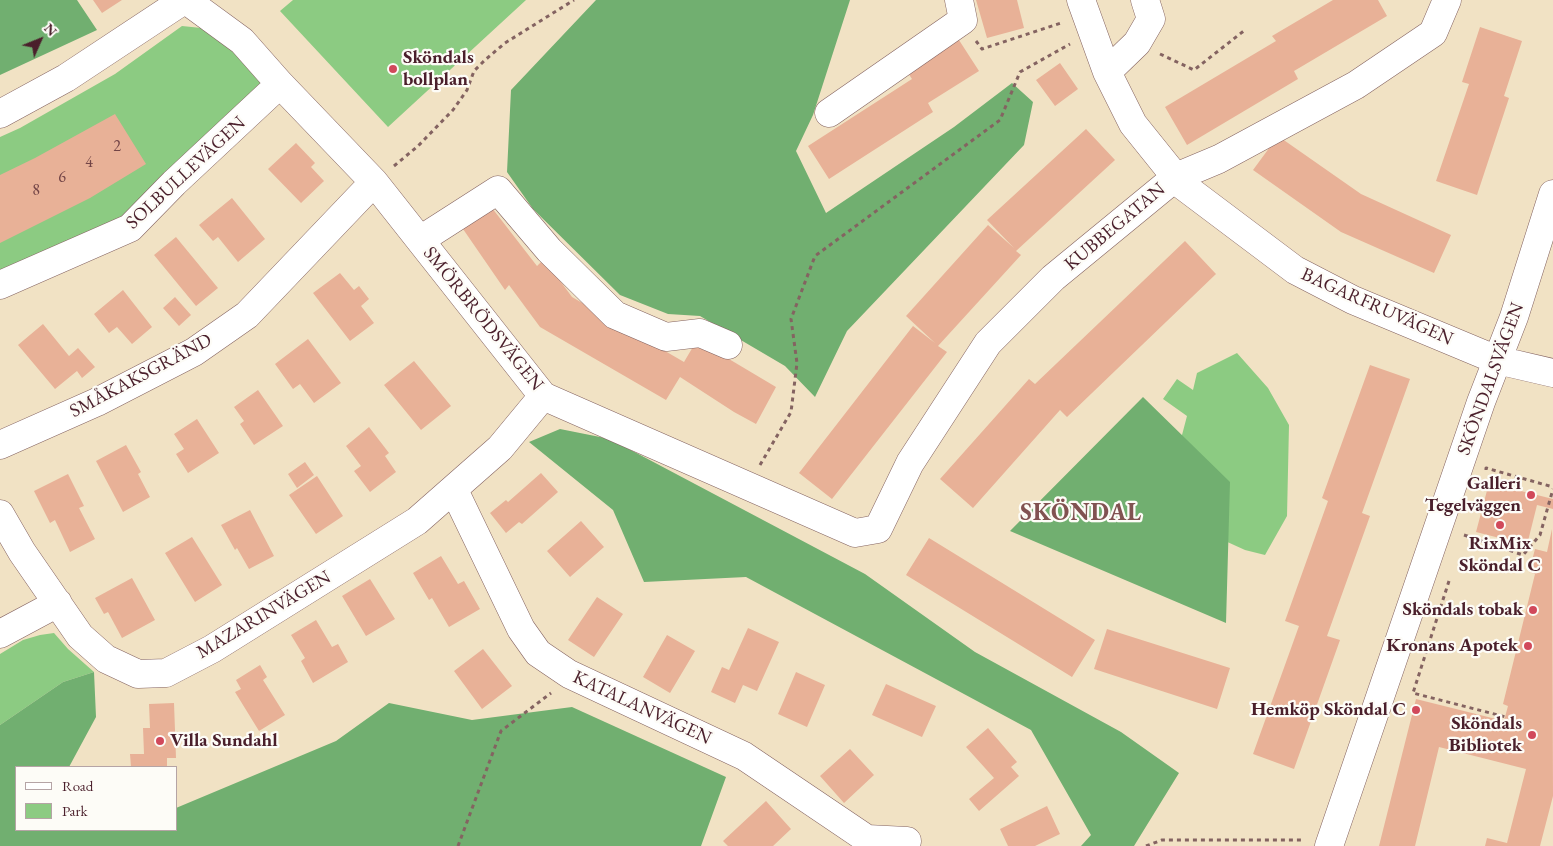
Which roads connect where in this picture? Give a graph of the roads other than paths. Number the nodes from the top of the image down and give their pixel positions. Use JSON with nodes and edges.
{"nodes":[{"id":1,"x":185,"y":0,"type":"edge"},
{"id":2,"x":1145,"y":0,"type":"edge"},
{"id":3,"x":1447,"y":0,"type":"edge"},
{"id":4,"x":961,"y":10,"type":"edge"},
{"id":5,"x":1073,"y":11,"type":"edge"},
{"id":6,"x":1106,"y":72,"type":"junction"},
{"id":7,"x":280,"y":84,"type":"junction"},
{"id":8,"x":829,"y":113,"type":"dead end"},
{"id":9,"x":0,"y":114,"type":"edge"},
{"id":10,"x":1176,"y":177,"type":"junction"},
{"id":11,"x":374,"y":182,"type":"junction"},
{"id":12,"x":1553,"y":194,"type":"edge"},
{"id":13,"x":420,"y":240,"type":"junction"},
{"id":14,"x":0,"y":284,"type":"edge"},
{"id":15,"x":728,"y":345,"type":"dead end"},
{"id":16,"x":1497,"y":360,"type":"junction"},
{"id":17,"x":1553,"y":373,"type":"edge"},
{"id":18,"x":543,"y":396,"type":"junction"},
{"id":19,"x":0,"y":445,"type":"edge"},
{"id":20,"x":454,"y":490,"type":"junction"},
{"id":21,"x":0,"y":514,"type":"edge"},
{"id":22,"x":856,"y":533,"type":"joint"},
{"id":23,"x":58,"y":603,"type":"junction"},
{"id":24,"x":0,"y":634,"type":"edge"},
{"id":25,"x":907,"y":841,"type":"dead end"},
{"id":26,"x":1330,"y":843,"type":"edge"}],
"edges":[{"from":1,"to":7,"type":"street","name":"SMÖRBRÖDSVÄGEN"},
{"from":1,"to":9,"type":"street"},
{"from":2,"to":6,"type":"street"},
{"from":3,"to":10,"type":"street","name":"KUBBEGATAN"},
{"from":4,"to":8,"type":"street"},
{"from":5,"to":6,"type":"street","name":"BAGARFRUVÄGEN"},
{"from":6,"to":10,"type":"street","name":"BAGARFRUVÄGEN"},
{"from":7,"to":11,"type":"street","name":"SMÖRBRÖDSVÄGEN"},
{"from":7,"to":14,"type":"street","name":"SOLBULLEVÄGEN"},
{"from":10,"to":16,"type":"street","name":"BAGARFRUVÄGEN"},
{"from":10,"to":22,"type":"street","name":"KUBBEGATAN"},
{"from":11,"to":13,"type":"street","name":"SMÖRBRÖDSVÄGEN"},
{"from":11,"to":19,"type":"street","name":"SMÅKAKSGRÄND"},
{"from":12,"to":16,"type":"street","name":"SKÖNDALSVÄGEN"},
{"from":13,"to":15,"type":"street"},
{"from":13,"to":18,"type":"street","name":"SMÖRBRÖDSVÄGEN"},
{"from":16,"to":17,"type":"street","name":"BAGARFRUVÄGEN"},
{"from":16,"to":26,"type":"street","name":"SKÖNDALSVÄGEN"},
{"from":18,"to":20,"type":"street","name":"MAZARINVÄGEN"},
{"from":18,"to":22,"type":"street","name":"SMÖRBRÖDSVÄGEN"},
{"from":20,"to":23,"type":"street","name":"MAZARINVÄGEN"},
{"from":20,"to":25,"type":"street","name":"KATALANVÄGEN"},
{"from":21,"to":23,"type":"street","name":"MAZARINVÄGEN"},
{"from":23,"to":24,"type":"street"}]}
